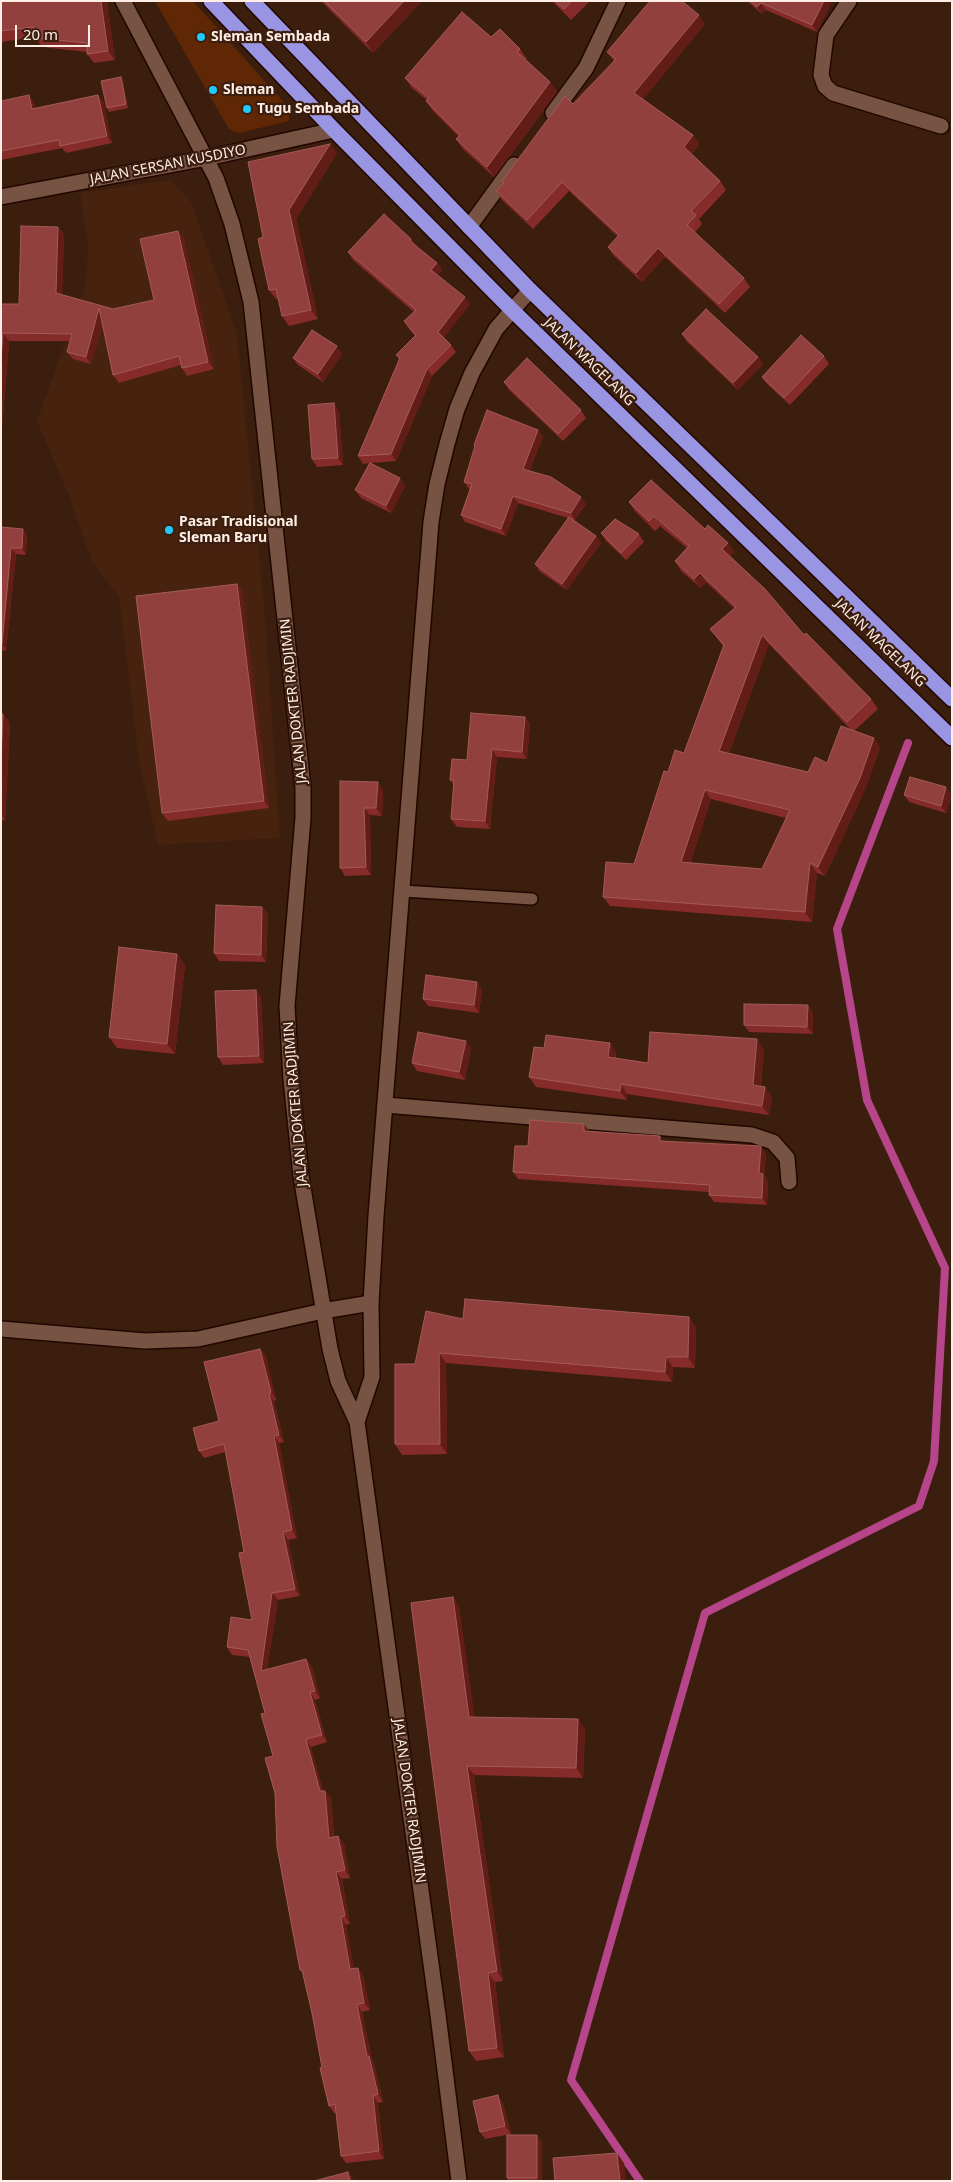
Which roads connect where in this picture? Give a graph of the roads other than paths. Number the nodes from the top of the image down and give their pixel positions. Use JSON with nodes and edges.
{"nodes":[{"id":1,"x":123,"y":1,"type":"edge"},
{"id":2,"x":211,"y":1,"type":"edge"},
{"id":3,"x":252,"y":1,"type":"edge"},
{"id":4,"x":618,"y":1,"type":"edge"},
{"id":5,"x":849,"y":1,"type":"edge"},
{"id":6,"x":941,"y":126,"type":"dead end"},
{"id":7,"x":542,"y":128,"type":"edge"},
{"id":8,"x":334,"y":130,"type":"junction"},
{"id":9,"x":525,"y":150,"type":"edge"},
{"id":10,"x":207,"y":158,"type":"junction"},
{"id":11,"x":1,"y":197,"type":"edge"},
{"id":12,"x":469,"y":227,"type":"junction"},
{"id":13,"x":530,"y":290,"type":"junction"},
{"id":14,"x":512,"y":310,"type":"junction"},
{"id":15,"x":952,"y":698,"type":"edge"},
{"id":16,"x":952,"y":738,"type":"edge"},
{"id":17,"x":403,"y":891,"type":"junction"},
{"id":18,"x":532,"y":899,"type":"dead end"},
{"id":19,"x":385,"y":1105,"type":"junction"},
{"id":20,"x":789,"y":1182,"type":"dead end"},
{"id":21,"x":371,"y":1303,"type":"junction"},
{"id":22,"x":323,"y":1310,"type":"junction"},
{"id":23,"x":1,"y":1329,"type":"edge"},
{"id":24,"x":357,"y":1422,"type":"junction"},
{"id":25,"x":459,"y":2181,"type":"edge"}],
"edges":[{"from":1,"to":10,"type":"main road","name":"JALAN DOKTER RADJIMIN"},
{"from":2,"to":8,"type":"highway","name":"JALAN MAGELANG"},
{"from":3,"to":12,"type":"highway","name":"JALAN MAGELANG"},
{"from":4,"to":7,"type":"main road"},
{"from":5,"to":6,"type":"main road"},
{"from":8,"to":10,"type":"main road","name":"JALAN SERSAN KUSDIYO"},
{"from":8,"to":14,"type":"highway","name":"JALAN MAGELANG"},
{"from":9,"to":12,"type":"main road"},
{"from":10,"to":11,"type":"main road","name":"JALAN SERSAN KUSDIYO"},
{"from":10,"to":22,"type":"main road","name":"JALAN DOKTER RADJIMIN"},
{"from":12,"to":13,"type":"highway","name":"JALAN MAGELANG"},
{"from":13,"to":14,"type":"main road","name":"JALAN DOKTER RADJIMIN"},
{"from":13,"to":15,"type":"highway","name":"JALAN MAGELANG"},
{"from":14,"to":16,"type":"highway","name":"JALAN MAGELANG"},
{"from":14,"to":17,"type":"main road","name":"JALAN DOKTER RADJIMIN"},
{"from":17,"to":18,"type":"lane"},
{"from":17,"to":19,"type":"main road","name":"JALAN DOKTER RADJIMIN"},
{"from":19,"to":20,"type":"main road"},
{"from":19,"to":21,"type":"main road","name":"JALAN DOKTER RADJIMIN"},
{"from":21,"to":22,"type":"main road"},
{"from":21,"to":24,"type":"main road","name":"JALAN DOKTER RADJIMIN"},
{"from":22,"to":23,"type":"main road"},
{"from":22,"to":24,"type":"main road","name":"JALAN DOKTER RADJIMIN"},
{"from":24,"to":25,"type":"main road","name":"JALAN DOKTER RADJIMIN"}]}
